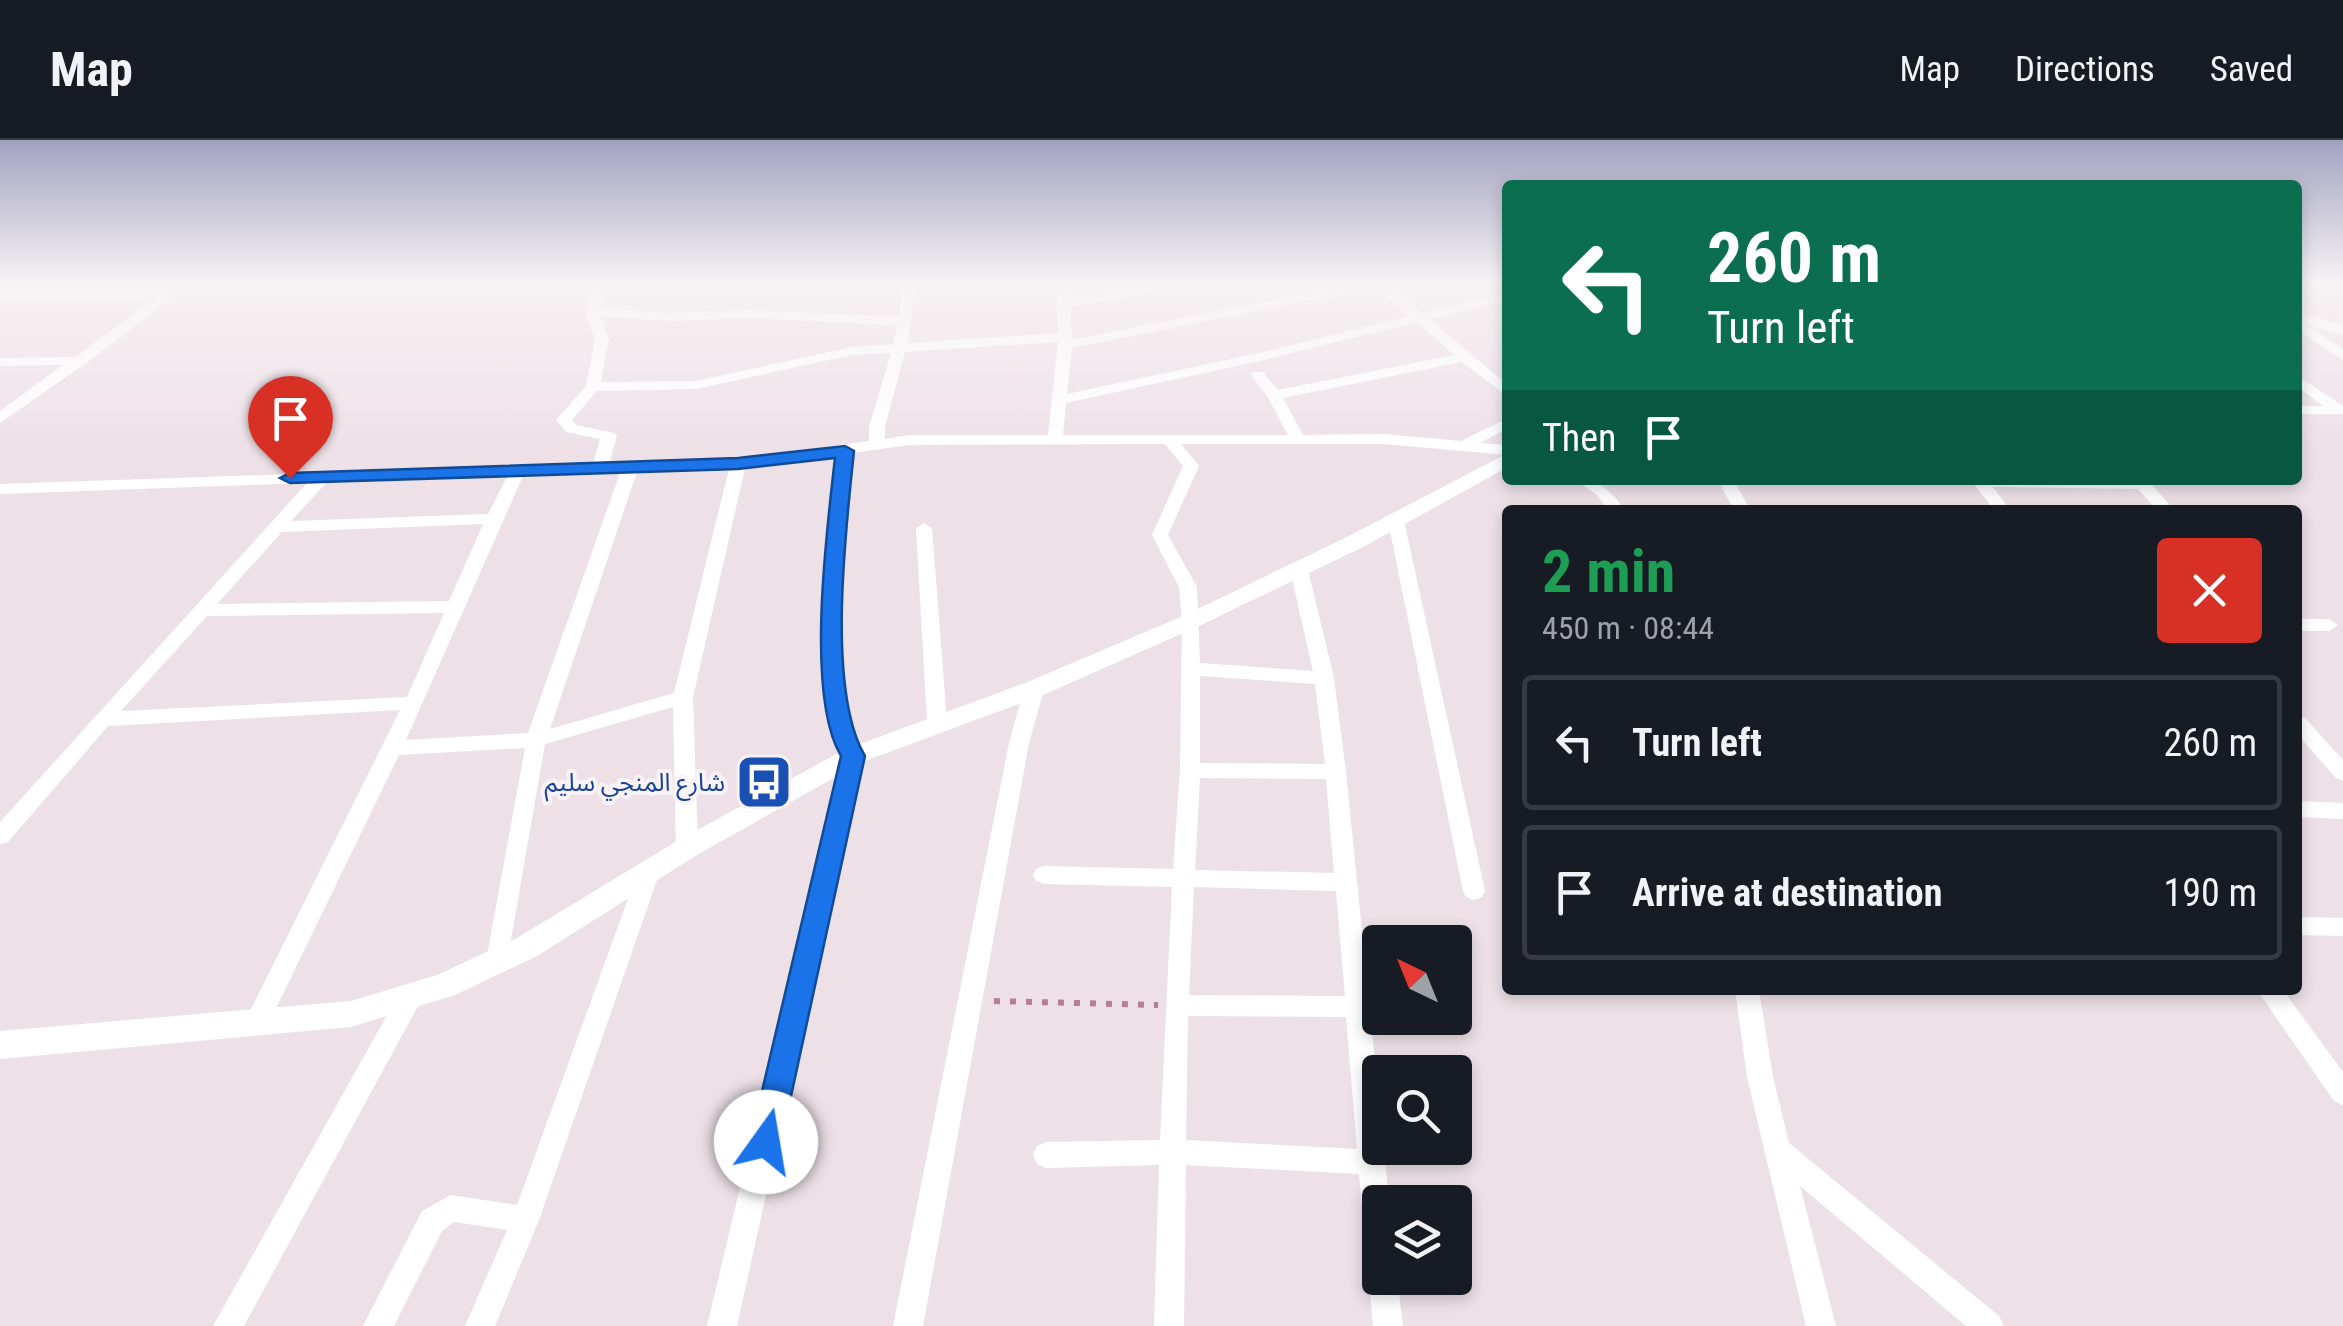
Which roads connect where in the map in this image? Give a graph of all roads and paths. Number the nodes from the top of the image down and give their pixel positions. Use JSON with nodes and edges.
{"nodes":[{"id":1,"x":111,"y":337,"type":"edge"},
{"id":2,"x":601,"y":337,"type":"edge"},
{"id":3,"x":901,"y":337,"type":"edge"},
{"id":4,"x":1064,"y":337,"type":"edge"},
{"id":5,"x":1084,"y":337,"type":"edge"},
{"id":6,"x":1342,"y":337,"type":"edge"},
{"id":7,"x":1441,"y":337,"type":"edge"},
{"id":8,"x":2319,"y":337,"type":"edge"},
{"id":9,"x":1064,"y":341,"type":"junction"},
{"id":10,"x":899,"y":350,"type":"junction"},
{"id":11,"x":2343,"y":356,"type":"edge"},
{"id":12,"x":1464,"y":357,"type":"junction"},
{"id":13,"x":80,"y":361,"type":"junction"},
{"id":14,"x":0,"y":362,"type":"edge"},
{"id":15,"x":1258,"y":375,"type":"dead end"},
{"id":16,"x":2302,"y":383,"type":"edge"},
{"id":17,"x":593,"y":387,"type":"junction"},
{"id":18,"x":1502,"y":388,"type":"edge"},
{"id":19,"x":1274,"y":395,"type":"junction"},
{"id":20,"x":1058,"y":400,"type":"junction"},
{"id":21,"x":2302,"y":410,"type":"edge"},
{"id":22,"x":2340,"y":410,"type":"edge"},
{"id":23,"x":0,"y":418,"type":"edge"},
{"id":24,"x":1502,"y":425,"type":"edge"},
{"id":25,"x":1300,"y":440,"type":"junction"},
{"id":26,"x":1055,"y":442,"type":"junction"},
{"id":27,"x":1171,"y":442,"type":"junction"},
{"id":28,"x":878,"y":444,"type":"junction"},
{"id":29,"x":1463,"y":446,"type":"junction"},
{"id":30,"x":1502,"y":449,"type":"edge"},
{"id":31,"x":845,"y":451,"type":"junction"},
{"id":32,"x":1502,"y":462,"type":"edge"},
{"id":33,"x":738,"y":464,"type":"junction"},
{"id":34,"x":630,"y":468,"type":"junction"},
{"id":35,"x":520,"y":469,"type":"junction"},
{"id":36,"x":599,"y":469,"type":"junction"},
{"id":37,"x":321,"y":478,"type":"junction"},
{"id":38,"x":1591,"y":485,"type":"edge"},
{"id":39,"x":1983,"y":485,"type":"edge"},
{"id":40,"x":2143,"y":485,"type":"edge"},
{"id":41,"x":0,"y":489,"type":"edge"},
{"id":42,"x":1613,"y":505,"type":"edge"},
{"id":43,"x":1998,"y":505,"type":"edge"},
{"id":44,"x":2161,"y":505,"type":"edge"},
{"id":45,"x":492,"y":519,"type":"junction"},
{"id":46,"x":1396,"y":521,"type":"junction"},
{"id":47,"x":278,"y":527,"type":"junction"},
{"id":48,"x":924,"y":528,"type":"dead end"},
{"id":49,"x":1299,"y":570,"type":"junction"},
{"id":50,"x":458,"y":607,"type":"junction"},
{"id":51,"x":200,"y":610,"type":"junction"},
{"id":52,"x":1191,"y":620,"type":"junction"},
{"id":53,"x":2302,"y":625,"type":"edge"},
{"id":54,"x":2329,"y":625,"type":"dead end"},
{"id":55,"x":1191,"y":669,"type":"junction"},
{"id":56,"x":1324,"y":678,"type":"junction"},
{"id":57,"x":1034,"y":689,"type":"junction"},
{"id":58,"x":683,"y":698,"type":"junction"},
{"id":59,"x":414,"y":703,"type":"junction"},
{"id":60,"x":103,"y":719,"type":"junction"},
{"id":61,"x":937,"y":722,"type":"junction"},
{"id":62,"x":2302,"y":727,"type":"edge"},
{"id":63,"x":536,"y":740,"type":"junction"},
{"id":64,"x":392,"y":748,"type":"junction"},
{"id":65,"x":853,"y":756,"type":"junction"},
{"id":66,"x":1190,"y":770,"type":"junction"},
{"id":67,"x":1336,"y":772,"type":"junction"},
{"id":68,"x":2343,"y":772,"type":"edge"},
{"id":69,"x":2302,"y":809,"type":"edge"},
{"id":70,"x":2343,"y":811,"type":"edge"},
{"id":71,"x":0,"y":836,"type":"edge"},
{"id":72,"x":687,"y":848,"type":"junction"},
{"id":73,"x":648,"y":874,"type":"junction"},
{"id":74,"x":1044,"y":875,"type":"dead end"},
{"id":75,"x":1182,"y":881,"type":"junction"},
{"id":76,"x":1346,"y":882,"type":"junction"},
{"id":77,"x":1474,"y":892,"type":"dead end"},
{"id":78,"x":2302,"y":926,"type":"edge"},
{"id":79,"x":2343,"y":928,"type":"edge"},
{"id":80,"x":498,"y":961,"type":"junction"},
{"id":81,"x":1748,"y":995,"type":"edge"},
{"id":82,"x":2273,"y":995,"type":"edge"},
{"id":83,"x":409,"y":999,"type":"junction"},
{"id":84,"x":969,"y":1000,"type":"junction"},
{"id":85,"x":1176,"y":1005,"type":"junction"},
{"id":86,"x":1358,"y":1007,"type":"junction"},
{"id":87,"x":256,"y":1023,"type":"junction"},
{"id":88,"x":0,"y":1045,"type":"edge"},
{"id":89,"x":1362,"y":1059,"type":"edge"},
{"id":90,"x":2336,"y":1070,"type":"edge"},
{"id":91,"x":2343,"y":1093,"type":"edge"},
{"id":92,"x":1779,"y":1150,"type":"junction"},
{"id":93,"x":1174,"y":1152,"type":"junction"},
{"id":94,"x":1046,"y":1155,"type":"dead end"},
{"id":95,"x":1362,"y":1162,"type":"edge"},
{"id":96,"x":525,"y":1220,"type":"junction"},
{"id":97,"x":1385,"y":1295,"type":"edge"},
{"id":98,"x":228,"y":1326,"type":"edge"},
{"id":99,"x":378,"y":1326,"type":"edge"},
{"id":100,"x":480,"y":1326,"type":"edge"},
{"id":101,"x":722,"y":1326,"type":"edge"},
{"id":102,"x":908,"y":1326,"type":"edge"},
{"id":103,"x":1170,"y":1326,"type":"edge"},
{"id":104,"x":1388,"y":1326,"type":"edge"},
{"id":105,"x":1821,"y":1326,"type":"edge"},
{"id":106,"x":1989,"y":1326,"type":"edge"}],
"edges":[{"from":1,"to":13,"type":"street"},
{"from":2,"to":17,"type":"street"},
{"from":3,"to":10,"type":"street"},
{"from":4,"to":9,"type":"street"},
{"from":5,"to":9,"type":"street"},
{"from":6,"to":20,"type":"street"},
{"from":7,"to":12,"type":"street"},
{"from":8,"to":11,"type":"street"},
{"from":9,"to":10,"type":"street"},
{"from":9,"to":20,"type":"street"},
{"from":10,"to":17,"type":"street"},
{"from":10,"to":28,"type":"street"},
{"from":12,"to":18,"type":"street"},
{"from":12,"to":19,"type":"street"},
{"from":13,"to":14,"type":"street"},
{"from":13,"to":23,"type":"street"},
{"from":15,"to":19,"type":"street"},
{"from":16,"to":22,"type":"street"},
{"from":17,"to":36,"type":"street"},
{"from":19,"to":25,"type":"street"},
{"from":20,"to":26,"type":"street"},
{"from":21,"to":22,"type":"street"},
{"from":24,"to":29,"type":"street"},
{"from":25,"to":27,"type":"street"},
{"from":25,"to":29,"type":"street"},
{"from":26,"to":27,"type":"street"},
{"from":26,"to":28,"type":"street"},
{"from":27,"to":52,"type":"street"},
{"from":28,"to":31,"type":"street"},
{"from":29,"to":30,"type":"street"},
{"from":31,"to":33,"type":"street"},
{"from":31,"to":65,"type":"street"},
{"from":32,"to":46,"type":"street"},
{"from":33,"to":34,"type":"street"},
{"from":33,"to":58,"type":"street"},
{"from":34,"to":36,"type":"street"},
{"from":34,"to":63,"type":"street"},
{"from":35,"to":36,"type":"street"},
{"from":35,"to":37,"type":"street"},
{"from":35,"to":45,"type":"street"},
{"from":37,"to":41,"type":"street"},
{"from":37,"to":47,"type":"street"},
{"from":38,"to":42,"type":"street"},
{"from":39,"to":43,"type":"street"},
{"from":40,"to":44,"type":"street"},
{"from":45,"to":47,"type":"street"},
{"from":45,"to":50,"type":"street"},
{"from":46,"to":49,"type":"street"},
{"from":46,"to":77,"type":"street"},
{"from":47,"to":51,"type":"street"},
{"from":48,"to":61,"type":"street"},
{"from":49,"to":52,"type":"street"},
{"from":49,"to":56,"type":"street"},
{"from":50,"to":51,"type":"street"},
{"from":50,"to":59,"type":"street"},
{"from":51,"to":60,"type":"street"},
{"from":52,"to":55,"type":"street"},
{"from":52,"to":57,"type":"street"},
{"from":53,"to":54,"type":"street"},
{"from":55,"to":56,"type":"street"},
{"from":55,"to":66,"type":"street"},
{"from":56,"to":67,"type":"street"},
{"from":57,"to":61,"type":"street"},
{"from":57,"to":84,"type":"street"},
{"from":58,"to":63,"type":"street"},
{"from":58,"to":72,"type":"street"},
{"from":59,"to":60,"type":"street"},
{"from":59,"to":64,"type":"street"},
{"from":60,"to":71,"type":"street"},
{"from":61,"to":65,"type":"street"},
{"from":62,"to":68,"type":"street"},
{"from":63,"to":64,"type":"street"},
{"from":63,"to":80,"type":"street"},
{"from":64,"to":87,"type":"street"},
{"from":65,"to":72,"type":"street"},
{"from":65,"to":101,"type":"street"},
{"from":66,"to":67,"type":"street"},
{"from":66,"to":75,"type":"street"},
{"from":67,"to":76,"type":"street"},
{"from":69,"to":70,"type":"street"},
{"from":72,"to":73,"type":"street"},
{"from":73,"to":80,"type":"street"},
{"from":73,"to":96,"type":"street"},
{"from":74,"to":75,"type":"street"},
{"from":75,"to":76,"type":"street"},
{"from":75,"to":85,"type":"street"},
{"from":76,"to":86,"type":"street"},
{"from":78,"to":79,"type":"street"},
{"from":80,"to":83,"type":"street"},
{"from":81,"to":92,"type":"street"},
{"from":82,"to":90,"type":"street"},
{"from":83,"to":87,"type":"street"},
{"from":83,"to":98,"type":"street"},
{"from":84,"to":85,"type":"path"},
{"from":84,"to":102,"type":"street"},
{"from":85,"to":86,"type":"street"},
{"from":85,"to":93,"type":"street"},
{"from":86,"to":89,"type":"street"},
{"from":87,"to":88,"type":"street"},
{"from":90,"to":91,"type":"street"},
{"from":92,"to":105,"type":"street"},
{"from":92,"to":106,"type":"street"},
{"from":93,"to":94,"type":"street"},
{"from":93,"to":95,"type":"street"},
{"from":93,"to":103,"type":"street"},
{"from":96,"to":99,"type":"street"},
{"from":96,"to":100,"type":"street"},
{"from":97,"to":104,"type":"street"}]}
